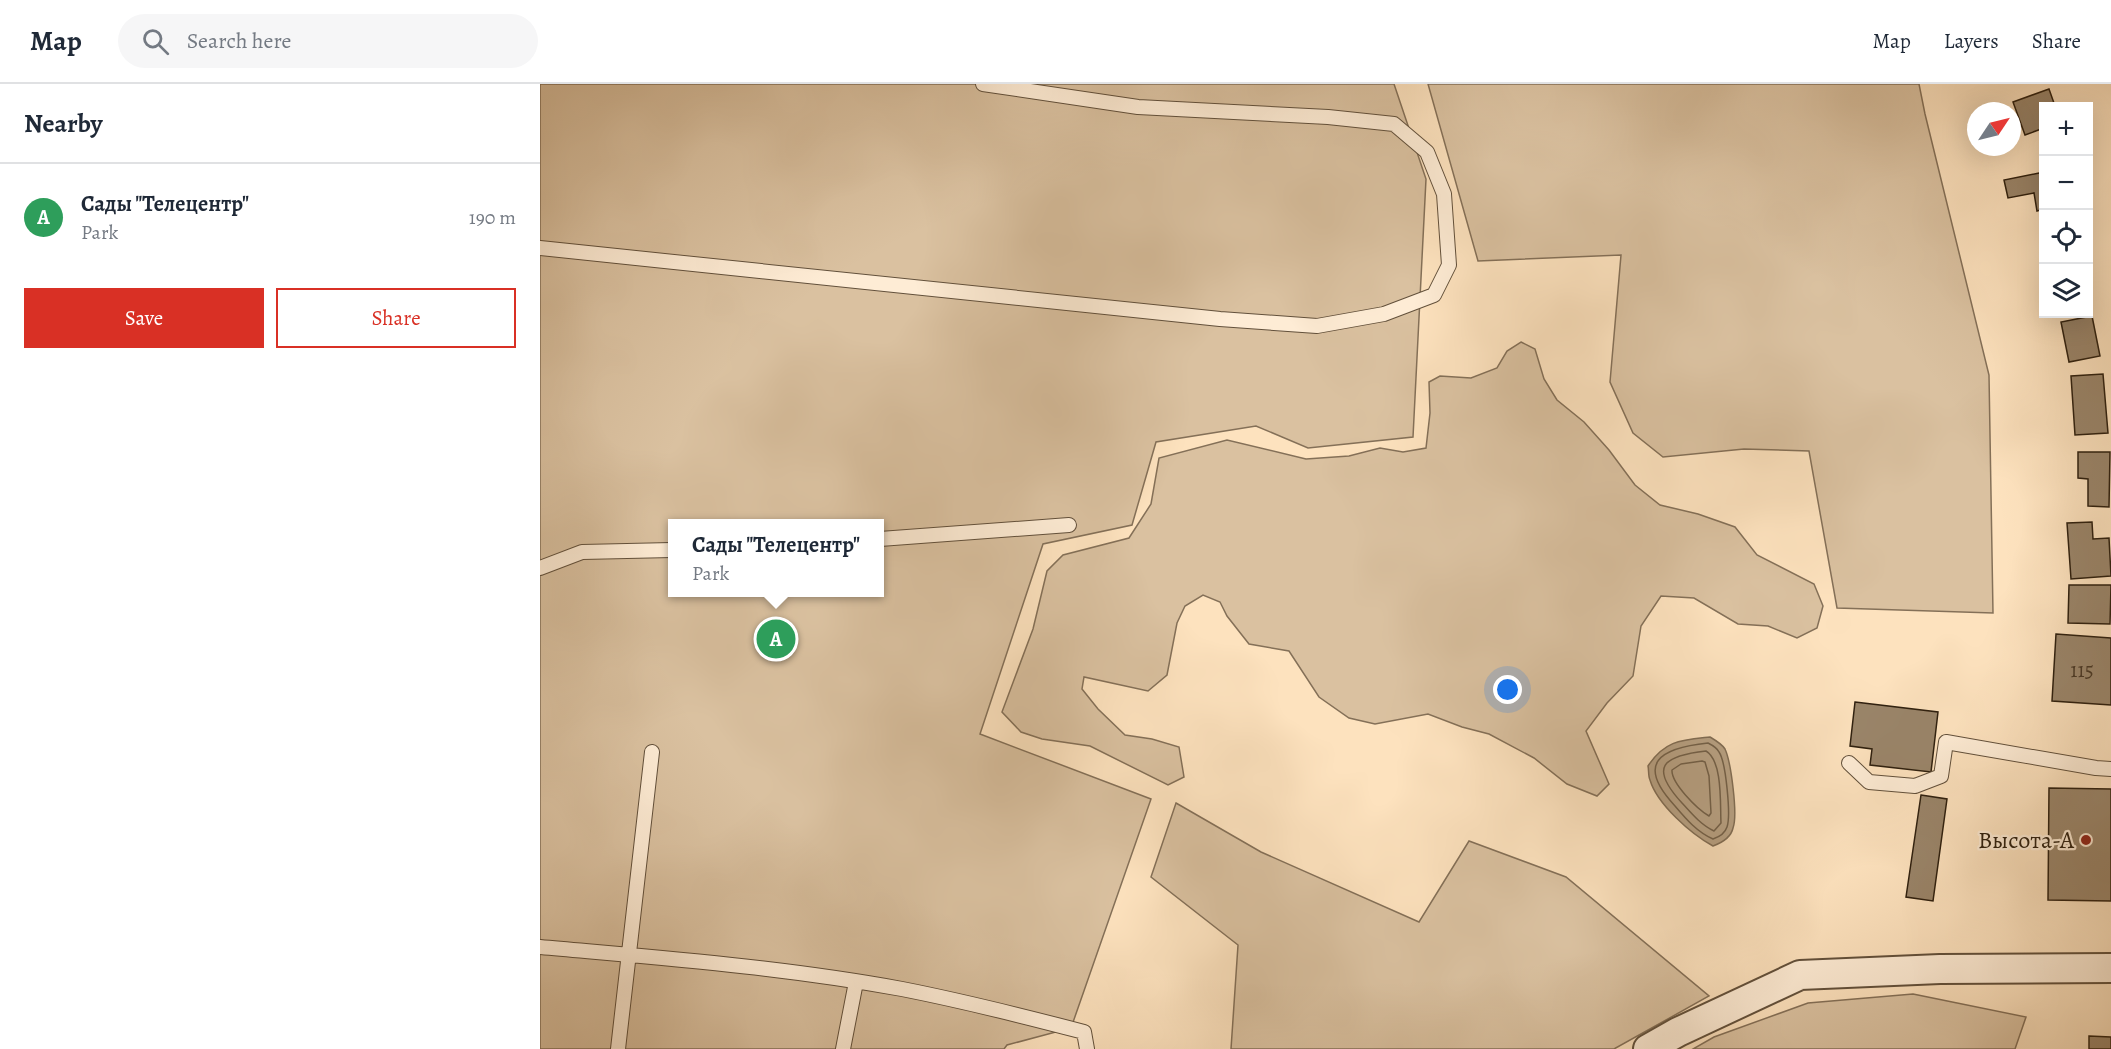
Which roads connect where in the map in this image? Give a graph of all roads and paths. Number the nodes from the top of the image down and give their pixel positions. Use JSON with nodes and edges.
{"nodes":[{"id":1,"x":983,"y":84,"type":"edge"},
{"id":2,"x":540,"y":248,"type":"edge"},
{"id":3,"x":1069,"y":525,"type":"dead end"},
{"id":4,"x":884,"y":538,"type":"edge"},
{"id":5,"x":668,"y":550,"type":"edge"},
{"id":6,"x":540,"y":568,"type":"edge"},
{"id":7,"x":652,"y":753,"type":"dead end"},
{"id":8,"x":1849,"y":763,"type":"dead end"},
{"id":9,"x":2111,"y":769,"type":"edge"},
{"id":10,"x":540,"y":947,"type":"edge"},
{"id":11,"x":627,"y":955,"type":"junction"},
{"id":12,"x":2111,"y":968,"type":"edge"},
{"id":13,"x":856,"y":982,"type":"junction"},
{"id":14,"x":618,"y":1049,"type":"edge"},
{"id":15,"x":843,"y":1049,"type":"edge"},
{"id":16,"x":1087,"y":1049,"type":"edge"},
{"id":17,"x":1648,"y":1049,"type":"edge"}],
"edges":[{"from":1,"to":2,"type":"lane"},
{"from":3,"to":4,"type":"lane"},
{"from":5,"to":6,"type":"lane"},
{"from":7,"to":11,"type":"lane"},
{"from":8,"to":9,"type":"lane"},
{"from":10,"to":11,"type":"lane"},
{"from":11,"to":13,"type":"lane"},
{"from":11,"to":14,"type":"lane"},
{"from":12,"to":17,"type":"street"},
{"from":13,"to":15,"type":"lane"},
{"from":13,"to":16,"type":"lane"}]}
